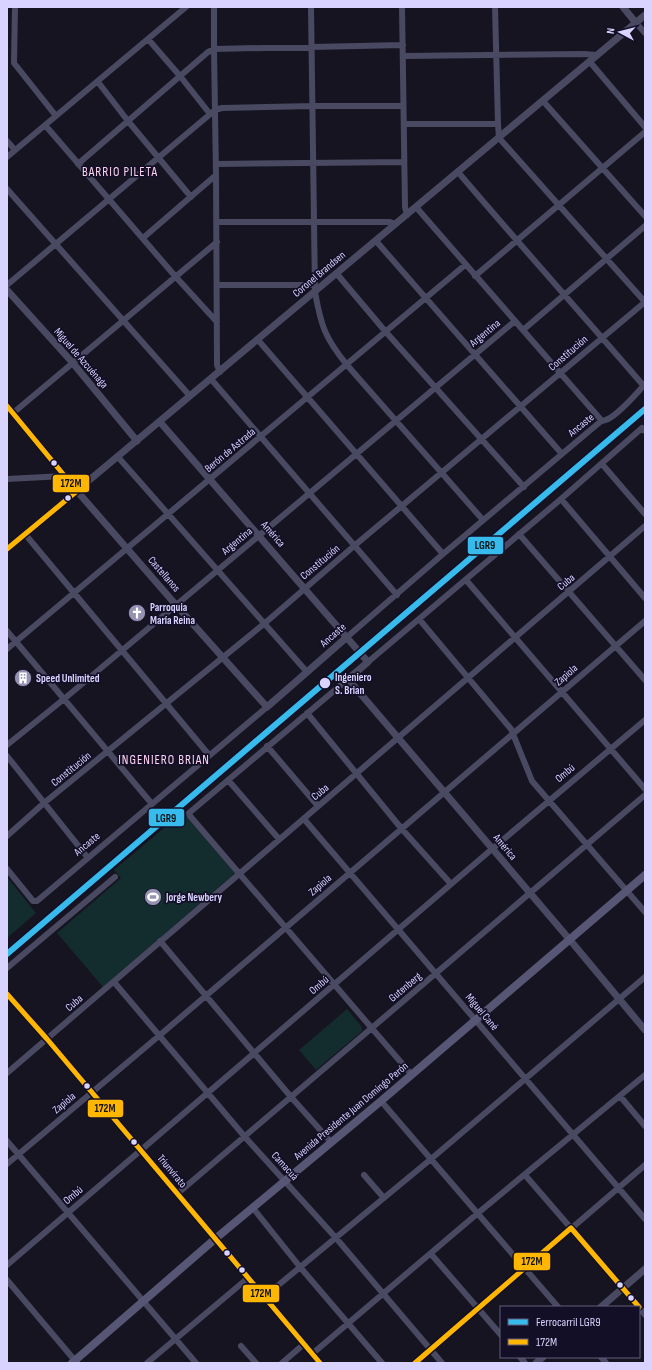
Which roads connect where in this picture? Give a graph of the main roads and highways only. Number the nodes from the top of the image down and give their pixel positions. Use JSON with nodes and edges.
{"nodes":[{"id":1,"x":645,"y":875,"type":"edge"},
{"id":2,"x":75,"y":1362,"type":"edge"}],
"edges":[{"from":1,"to":2,"type":"main road","name":"Avenida Presidente Juan Domingo Perón"}]}
